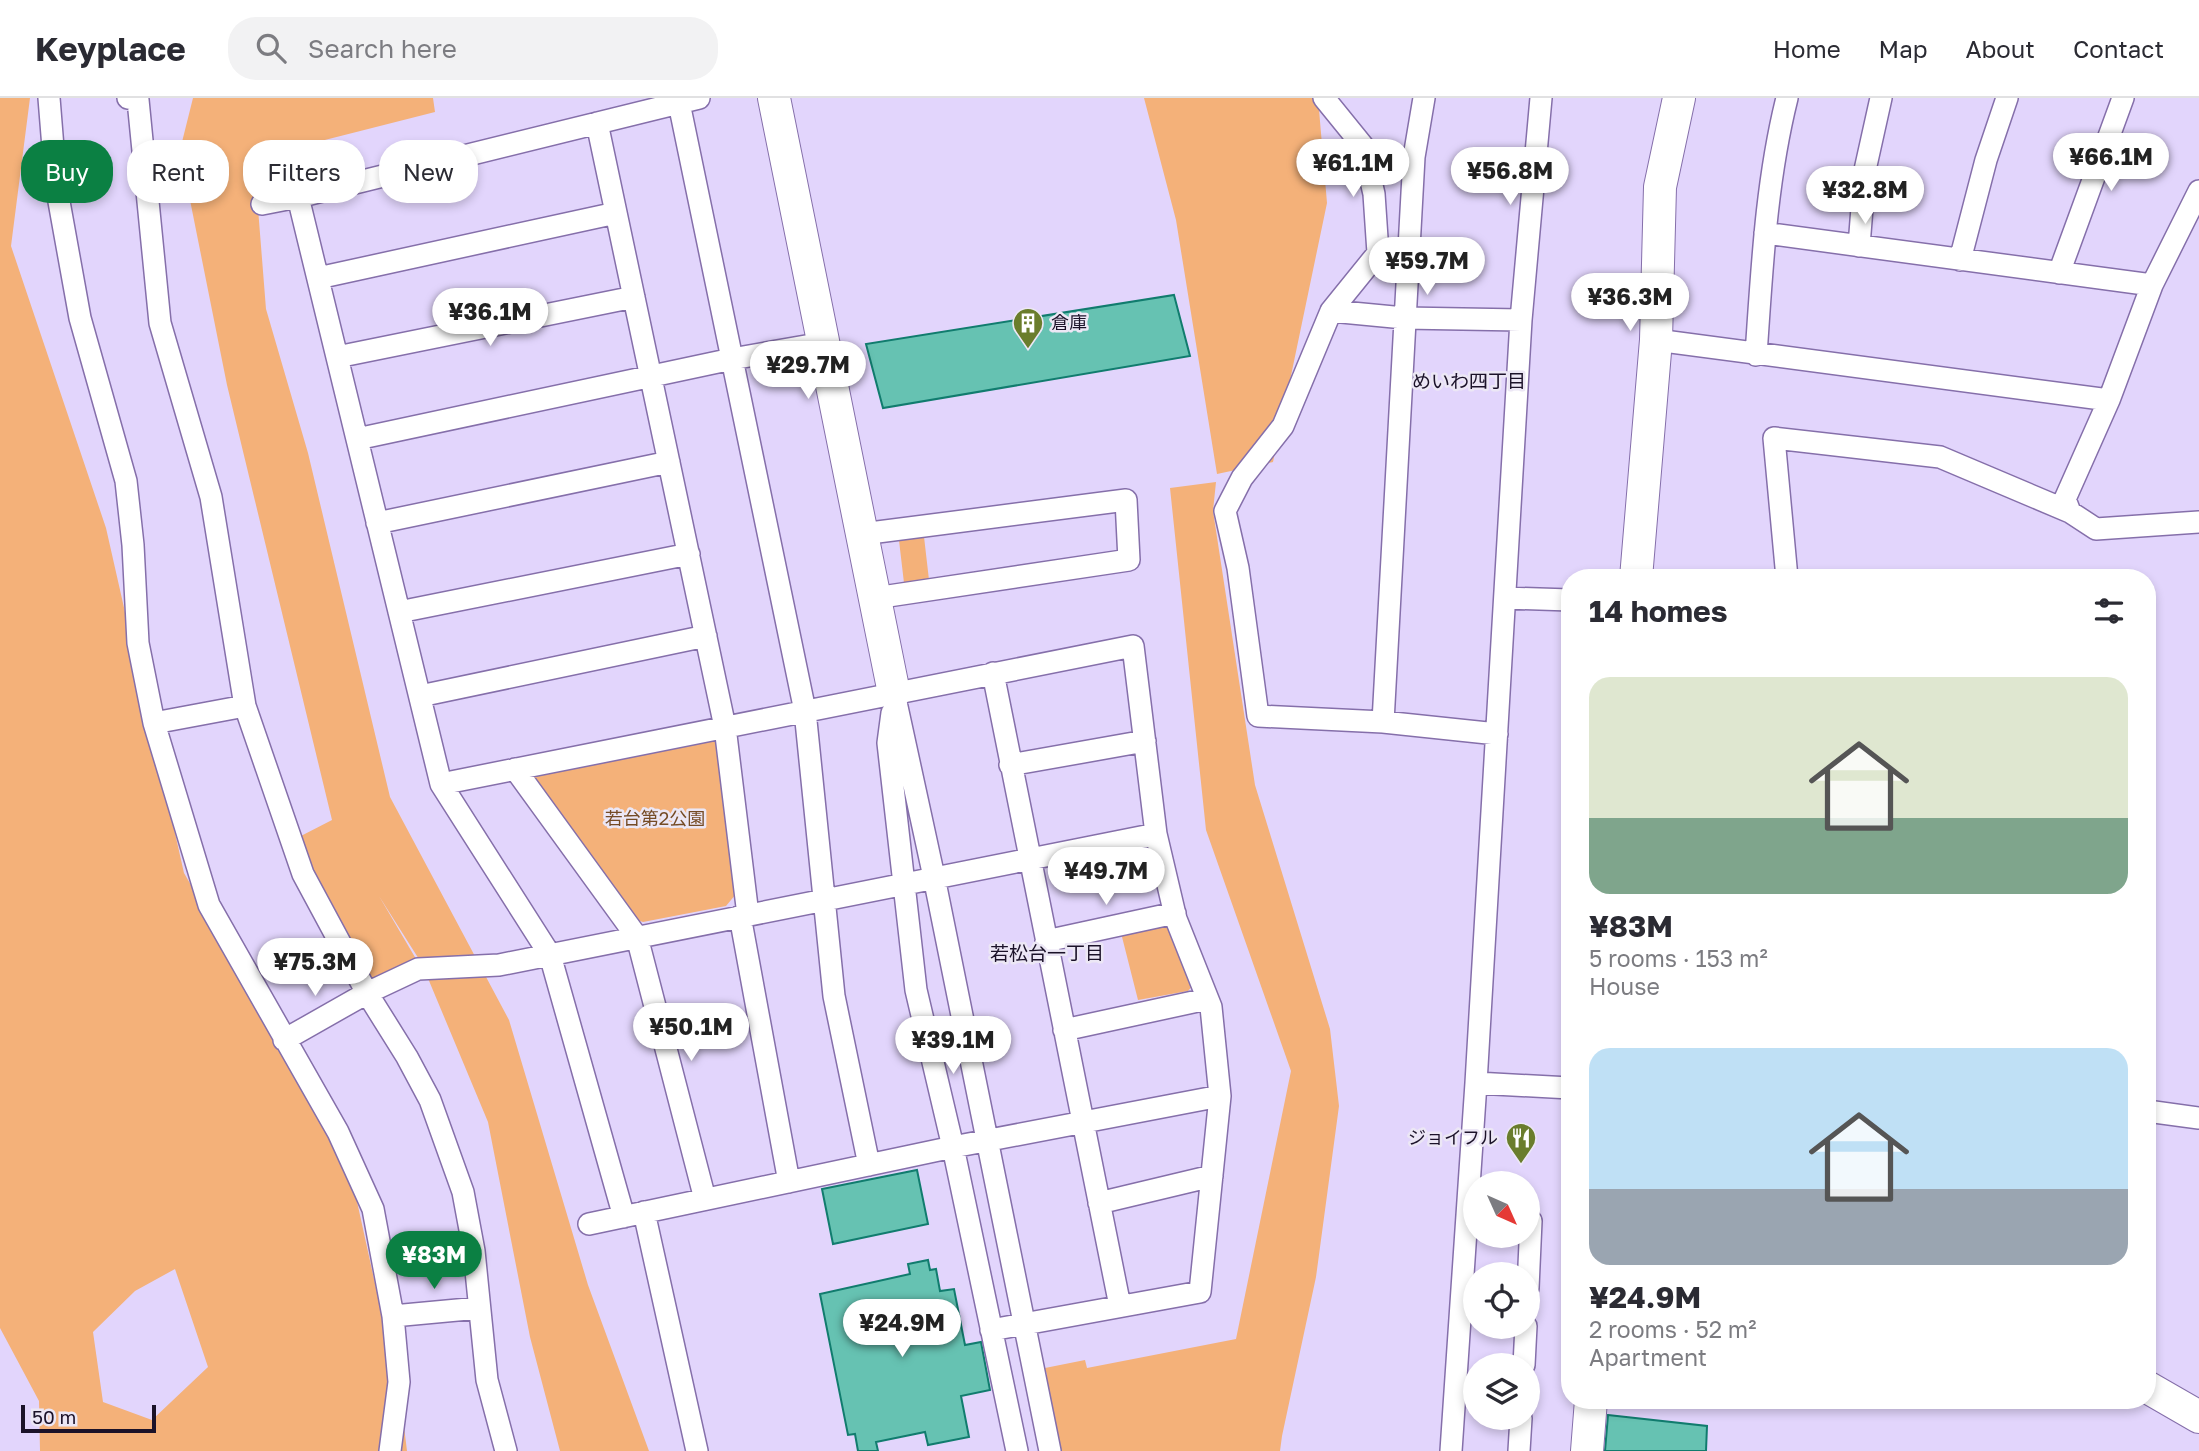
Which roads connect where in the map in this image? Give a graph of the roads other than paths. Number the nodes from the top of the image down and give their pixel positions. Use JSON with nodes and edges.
{"nodes":[{"id":1,"x":49,"y":98,"type":"edge"},
{"id":2,"x":128,"y":98,"type":"edge"},
{"id":3,"x":774,"y":98,"type":"edge"},
{"id":4,"x":1324,"y":98,"type":"edge"},
{"id":5,"x":1424,"y":98,"type":"edge"},
{"id":6,"x":1541,"y":98,"type":"edge"},
{"id":7,"x":1679,"y":98,"type":"edge"},
{"id":8,"x":1787,"y":98,"type":"edge"},
{"id":9,"x":1881,"y":98,"type":"edge"},
{"id":10,"x":2007,"y":98,"type":"edge"},
{"id":11,"x":2123,"y":98,"type":"edge"},
{"id":12,"x":689,"y":100,"type":"edge"},
{"id":13,"x":597,"y":123,"type":"junction"},
{"id":14,"x":365,"y":180,"type":"edge"},
{"id":15,"x":2198,"y":199,"type":"edge"},
{"id":16,"x":267,"y":203,"type":"edge"},
{"id":17,"x":299,"y":203,"type":"edge"},
{"id":18,"x":262,"y":204,"type":"dead end"},
{"id":19,"x":616,"y":213,"type":"junction"},
{"id":20,"x":1765,"y":233,"type":"junction"},
{"id":21,"x":1859,"y":246,"type":"junction"},
{"id":22,"x":1960,"y":260,"type":"junction"},
{"id":23,"x":2059,"y":273,"type":"junction"},
{"id":24,"x":318,"y":278,"type":"junction"},
{"id":25,"x":2152,"y":285,"type":"junction"},
{"id":26,"x":634,"y":298,"type":"junction"},
{"id":27,"x":1331,"y":311,"type":"junction"},
{"id":28,"x":1404,"y":318,"type":"junction"},
{"id":29,"x":1521,"y":320,"type":"junction"},
{"id":30,"x":1656,"y":340,"type":"junction"},
{"id":31,"x":823,"y":343,"type":"junction"},
{"id":32,"x":1756,"y":355,"type":"junction"},
{"id":33,"x":337,"y":357,"type":"junction"},
{"id":34,"x":732,"y":359,"type":"junction"},
{"id":35,"x":651,"y":376,"type":"junction"},
{"id":36,"x":2109,"y":400,"type":"junction"},
{"id":37,"x":357,"y":439,"type":"junction"},
{"id":38,"x":669,"y":462,"type":"junction"},
{"id":39,"x":2070,"y":512,"type":"junction"},
{"id":40,"x":2199,"y":522,"type":"edge"},
{"id":41,"x":377,"y":523,"type":"junction"},
{"id":42,"x":862,"y":534,"type":"junction"},
{"id":43,"x":689,"y":554,"type":"junction"},
{"id":44,"x":1637,"y":569,"type":"edge"},
{"id":45,"x":1786,"y":569,"type":"edge"},
{"id":46,"x":875,"y":598,"type":"junction"},
{"id":47,"x":1505,"y":598,"type":"junction"},
{"id":48,"x":1561,"y":600,"type":"edge"},
{"id":49,"x":399,"y":612,"type":"junction"},
{"id":50,"x":706,"y":636,"type":"junction"},
{"id":51,"x":993,"y":673,"type":"junction"},
{"id":52,"x":894,"y":693,"type":"junction"},
{"id":53,"x":420,"y":696,"type":"junction"},
{"id":54,"x":245,"y":706,"type":"junction"},
{"id":55,"x":805,"y":711,"type":"junction"},
{"id":56,"x":1383,"y":722,"type":"junction"},
{"id":57,"x":154,"y":723,"type":"junction"},
{"id":58,"x":725,"y":727,"type":"junction"},
{"id":59,"x":1497,"y":734,"type":"junction"},
{"id":60,"x":1144,"y":741,"type":"junction"},
{"id":61,"x":1010,"y":765,"type":"junction"},
{"id":62,"x":515,"y":769,"type":"junction"},
{"id":63,"x":441,"y":784,"type":"junction"},
{"id":64,"x":1156,"y":834,"type":"junction"},
{"id":65,"x":1029,"y":859,"type":"junction"},
{"id":66,"x":934,"y":878,"type":"junction"},
{"id":67,"x":904,"y":883,"type":"junction"},
{"id":68,"x":826,"y":899,"type":"junction"},
{"id":69,"x":1175,"y":913,"type":"junction"},
{"id":70,"x":744,"y":915,"type":"junction"},
{"id":71,"x":637,"y":937,"type":"junction"},
{"id":72,"x":1045,"y":941,"type":"junction"},
{"id":73,"x":550,"y":955,"type":"junction"},
{"id":74,"x":367,"y":993,"type":"junction"},
{"id":75,"x":1208,"y":999,"type":"junction"},
{"id":76,"x":1064,"y":1030,"type":"junction"},
{"id":77,"x":284,"y":1040,"type":"junction"},
{"id":78,"x":1476,"y":1083,"type":"junction"},
{"id":79,"x":1561,"y":1088,"type":"edge"},
{"id":80,"x":1220,"y":1096,"type":"junction"},
{"id":81,"x":2156,"y":1112,"type":"edge"},
{"id":82,"x":2199,"y":1118,"type":"edge"},
{"id":83,"x":1083,"y":1122,"type":"junction"},
{"id":84,"x":987,"y":1140,"type":"junction"},
{"id":85,"x":953,"y":1147,"type":"junction"},
{"id":86,"x":869,"y":1165,"type":"junction"},
{"id":87,"x":1473,"y":1171,"type":"edge"},
{"id":88,"x":1212,"y":1176,"type":"junction"},
{"id":89,"x":789,"y":1182,"type":"junction"},
{"id":90,"x":705,"y":1199,"type":"junction"},
{"id":91,"x":1099,"y":1203,"type":"junction"},
{"id":92,"x":634,"y":1214,"type":"junction"},
{"id":93,"x":589,"y":1224,"type":"dead end"},
{"id":94,"x":1468,"y":1248,"type":"edge"},
{"id":95,"x":1121,"y":1307,"type":"junction"},
{"id":96,"x":479,"y":1308,"type":"junction"},
{"id":97,"x":393,"y":1316,"type":"junction"},
{"id":98,"x":1024,"y":1324,"type":"junction"},
{"id":99,"x":991,"y":1330,"type":"junction"},
{"id":100,"x":2156,"y":1392,"type":"edge"},
{"id":101,"x":1590,"y":1409,"type":"edge"},
{"id":102,"x":2199,"y":1417,"type":"edge"},
{"id":103,"x":1520,"y":1430,"type":"edge"},
{"id":104,"x":390,"y":1451,"type":"edge"},
{"id":105,"x":506,"y":1451,"type":"edge"},
{"id":106,"x":697,"y":1451,"type":"edge"},
{"id":107,"x":1017,"y":1451,"type":"edge"},
{"id":108,"x":1050,"y":1451,"type":"edge"},
{"id":109,"x":1451,"y":1451,"type":"edge"},
{"id":110,"x":1519,"y":1451,"type":"edge"},
{"id":111,"x":1587,"y":1451,"type":"edge"}],
"edges":[{"from":1,"to":57,"type":"street"},
{"from":2,"to":54,"type":"street"},
{"from":3,"to":31,"type":"street"},
{"from":4,"to":27,"type":"street"},
{"from":5,"to":28,"type":"street"},
{"from":6,"to":29,"type":"street"},
{"from":7,"to":30,"type":"street"},
{"from":8,"to":20,"type":"street"},
{"from":9,"to":21,"type":"street"},
{"from":10,"to":22,"type":"street"},
{"from":11,"to":23,"type":"street"},
{"from":12,"to":13,"type":"street"},
{"from":12,"to":34,"type":"street"},
{"from":13,"to":14,"type":"street"},
{"from":13,"to":19,"type":"street"},
{"from":15,"to":25,"type":"street"},
{"from":16,"to":18,"type":"street"},
{"from":17,"to":24,"type":"street"},
{"from":19,"to":24,"type":"street"},
{"from":19,"to":26,"type":"street"},
{"from":20,"to":21,"type":"street"},
{"from":20,"to":32,"type":"street"},
{"from":21,"to":22,"type":"street"},
{"from":22,"to":23,"type":"street"},
{"from":23,"to":25,"type":"street"},
{"from":24,"to":33,"type":"street"},
{"from":25,"to":36,"type":"street"},
{"from":26,"to":33,"type":"street"},
{"from":26,"to":35,"type":"street"},
{"from":27,"to":28,"type":"street"},
{"from":27,"to":56,"type":"street"},
{"from":28,"to":29,"type":"street"},
{"from":28,"to":56,"type":"street"},
{"from":29,"to":47,"type":"street"},
{"from":30,"to":32,"type":"street"},
{"from":30,"to":44,"type":"street"},
{"from":31,"to":34,"type":"street"},
{"from":31,"to":42,"type":"street"},
{"from":32,"to":36,"type":"street"},
{"from":33,"to":37,"type":"street"},
{"from":34,"to":35,"type":"street"},
{"from":34,"to":55,"type":"street"},
{"from":35,"to":37,"type":"street"},
{"from":35,"to":38,"type":"street"},
{"from":36,"to":39,"type":"street"},
{"from":37,"to":41,"type":"street"},
{"from":38,"to":41,"type":"street"},
{"from":38,"to":43,"type":"street"},
{"from":39,"to":40,"type":"street"},
{"from":39,"to":45,"type":"street"},
{"from":41,"to":49,"type":"street"},
{"from":42,"to":46,"type":"street"},
{"from":42,"to":46,"type":"street"},
{"from":43,"to":49,"type":"street"},
{"from":43,"to":50,"type":"street"},
{"from":46,"to":52,"type":"street"},
{"from":47,"to":48,"type":"street"},
{"from":47,"to":59,"type":"street"},
{"from":49,"to":53,"type":"street"},
{"from":50,"to":53,"type":"street"},
{"from":50,"to":58,"type":"street"},
{"from":51,"to":52,"type":"street"},
{"from":51,"to":60,"type":"street"},
{"from":51,"to":61,"type":"street"},
{"from":52,"to":55,"type":"street"},
{"from":52,"to":66,"type":"street"},
{"from":52,"to":67,"type":"street"},
{"from":53,"to":63,"type":"street"},
{"from":54,"to":57,"type":"street"},
{"from":54,"to":74,"type":"street"},
{"from":55,"to":58,"type":"street"},
{"from":55,"to":68,"type":"street"},
{"from":56,"to":59,"type":"street"},
{"from":57,"to":77,"type":"street"},
{"from":58,"to":62,"type":"street"},
{"from":58,"to":70,"type":"street"},
{"from":59,"to":78,"type":"street"},
{"from":60,"to":61,"type":"street"},
{"from":60,"to":64,"type":"street"},
{"from":61,"to":65,"type":"street"},
{"from":62,"to":63,"type":"street"},
{"from":62,"to":71,"type":"street"},
{"from":63,"to":73,"type":"street"},
{"from":64,"to":65,"type":"street"},
{"from":64,"to":69,"type":"street"},
{"from":65,"to":66,"type":"street"},
{"from":65,"to":72,"type":"street"},
{"from":66,"to":67,"type":"street"},
{"from":66,"to":84,"type":"street"},
{"from":67,"to":68,"type":"street"},
{"from":67,"to":85,"type":"street"},
{"from":68,"to":70,"type":"street"},
{"from":68,"to":86,"type":"street"},
{"from":69,"to":72,"type":"street"},
{"from":69,"to":75,"type":"street"},
{"from":70,"to":71,"type":"street"},
{"from":70,"to":89,"type":"street"},
{"from":71,"to":73,"type":"street"},
{"from":71,"to":90,"type":"street"},
{"from":72,"to":76,"type":"street"},
{"from":73,"to":74,"type":"street"},
{"from":73,"to":92,"type":"street"},
{"from":74,"to":77,"type":"street"},
{"from":74,"to":96,"type":"street"},
{"from":75,"to":76,"type":"street"},
{"from":75,"to":80,"type":"street"},
{"from":76,"to":83,"type":"street"},
{"from":77,"to":97,"type":"street"},
{"from":78,"to":79,"type":"street"},
{"from":78,"to":87,"type":"street"},
{"from":80,"to":83,"type":"street"},
{"from":80,"to":88,"type":"street"},
{"from":81,"to":82,"type":"street"},
{"from":83,"to":84,"type":"street"},
{"from":83,"to":91,"type":"street"},
{"from":84,"to":85,"type":"street"},
{"from":84,"to":98,"type":"street"},
{"from":85,"to":86,"type":"street"},
{"from":85,"to":99,"type":"street"},
{"from":86,"to":89,"type":"street"},
{"from":88,"to":91,"type":"street"},
{"from":88,"to":95,"type":"street"},
{"from":89,"to":90,"type":"street"},
{"from":90,"to":92,"type":"street"},
{"from":91,"to":95,"type":"street"},
{"from":92,"to":93,"type":"street"},
{"from":92,"to":106,"type":"street"},
{"from":94,"to":109,"type":"street"},
{"from":95,"to":98,"type":"street"},
{"from":96,"to":97,"type":"street"},
{"from":96,"to":105,"type":"street"},
{"from":97,"to":104,"type":"street"},
{"from":98,"to":99,"type":"street"},
{"from":98,"to":108,"type":"street"},
{"from":99,"to":107,"type":"street"},
{"from":100,"to":102,"type":"street"},
{"from":101,"to":111,"type":"street"},
{"from":103,"to":110,"type":"street"}]}
